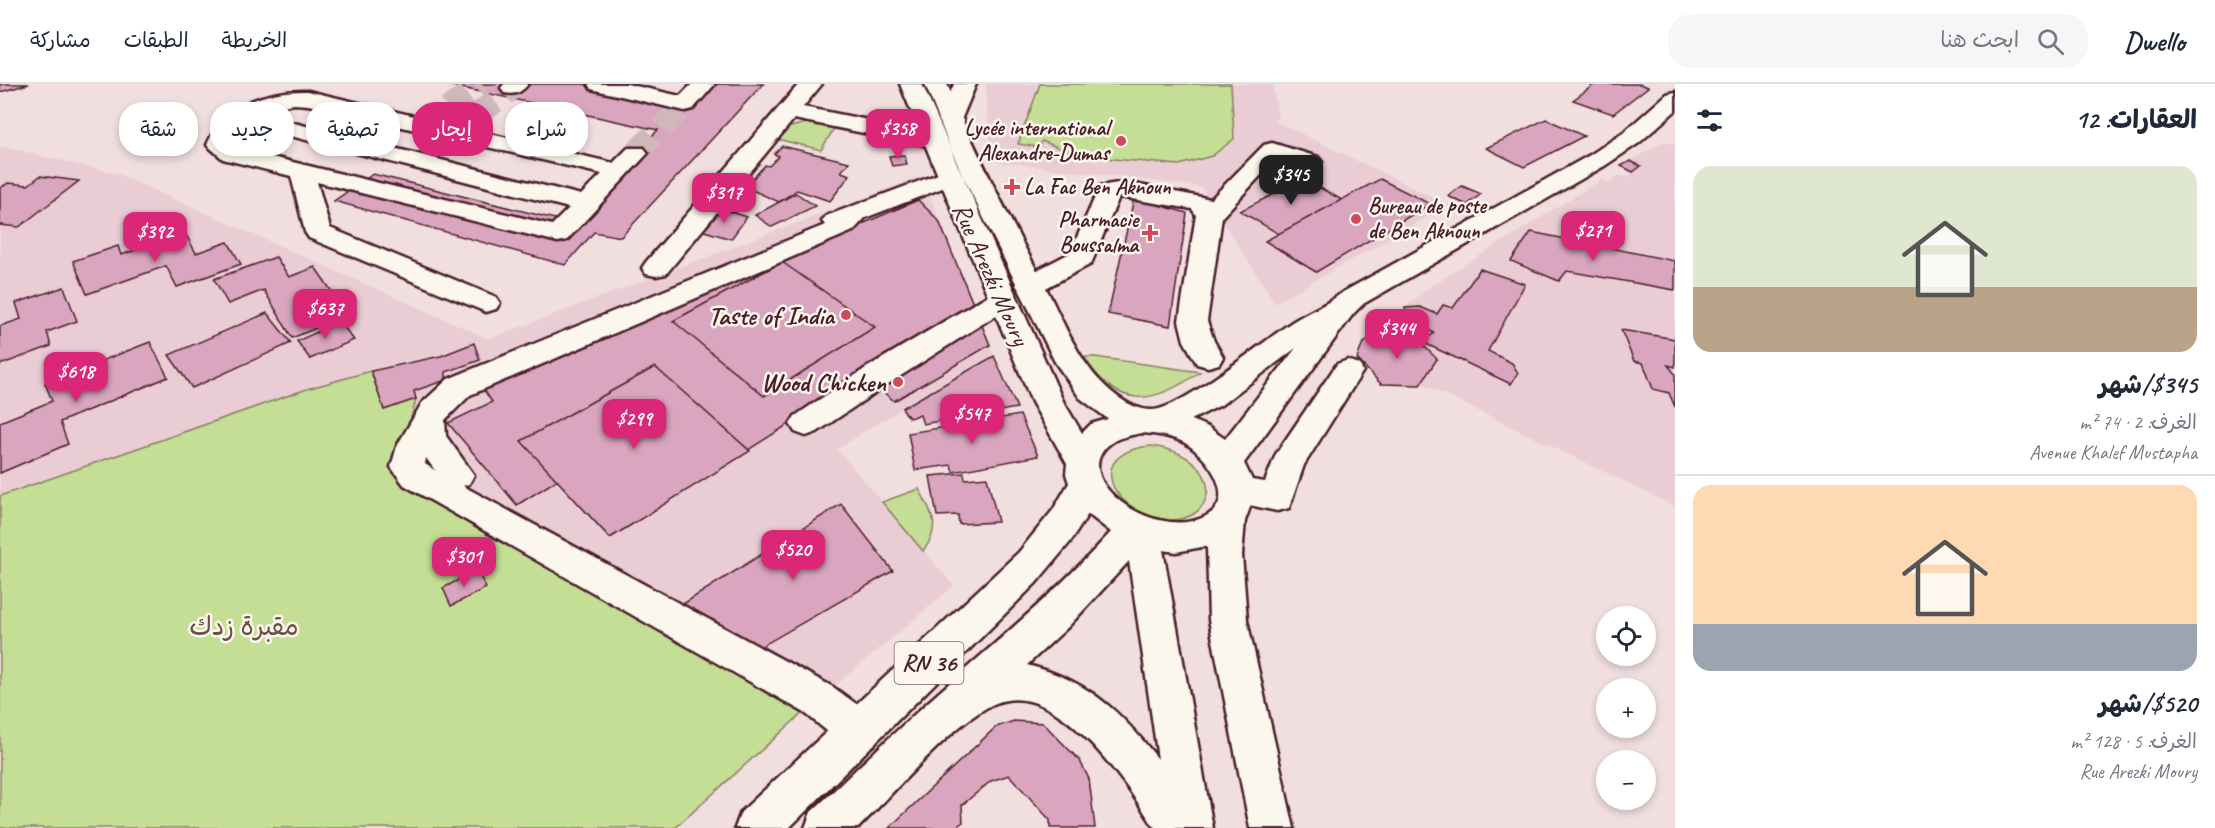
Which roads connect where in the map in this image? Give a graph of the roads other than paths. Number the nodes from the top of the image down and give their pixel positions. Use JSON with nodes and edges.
{"nodes":[{"id":1,"x":599,"y":84,"type":"edge"},
{"id":2,"x":704,"y":84,"type":"edge"},
{"id":3,"x":811,"y":84,"type":"edge"},
{"id":4,"x":911,"y":84,"type":"edge"},
{"id":5,"x":936,"y":84,"type":"edge"},
{"id":6,"x":965,"y":84,"type":"edge"},
{"id":7,"x":644,"y":89,"type":"edge"},
{"id":8,"x":1675,"y":99,"type":"edge"},
{"id":9,"x":269,"y":102,"type":"edge"},
{"id":10,"x":788,"y":111,"type":"junction"},
{"id":11,"x":412,"y":123,"type":"edge"},
{"id":12,"x":294,"y":130,"type":"edge"},
{"id":13,"x":941,"y":130,"type":"junction"},
{"id":14,"x":493,"y":142,"type":"edge"},
{"id":15,"x":636,"y":153,"type":"tunnel mouth"},
{"id":16,"x":239,"y":156,"type":"edge"},
{"id":17,"x":1310,"y":162,"type":"dead end"},
{"id":18,"x":302,"y":171,"type":"junction"},
{"id":19,"x":618,"y":171,"type":"junction"},
{"id":20,"x":949,"y":177,"type":"junction"},
{"id":21,"x":585,"y":204,"type":"junction"},
{"id":22,"x":855,"y":213,"type":"junction"},
{"id":23,"x":1209,"y":215,"type":"junction"},
{"id":24,"x":783,"y":240,"type":"dead end"},
{"id":25,"x":656,"y":268,"type":"dead end"},
{"id":26,"x":1030,"y":285,"type":"junction"},
{"id":27,"x":1002,"y":299,"type":"junction"},
{"id":28,"x":486,"y":303,"type":"dead end"},
{"id":29,"x":1343,"y":307,"type":"junction"},
{"id":30,"x":1208,"y":357,"type":"dead end"},
{"id":31,"x":1348,"y":371,"type":"dead end"},
{"id":32,"x":1149,"y":421,"type":"junction"},
{"id":33,"x":807,"y":424,"type":"dead end"},
{"id":34,"x":427,"y":429,"type":"junction"},
{"id":35,"x":1083,"y":472,"type":"junction"},
{"id":36,"x":457,"y":475,"type":"dead end"},
{"id":37,"x":1231,"y":490,"type":"junction"},
{"id":38,"x":1138,"y":531,"type":"junction"},
{"id":39,"x":940,"y":718,"type":"junction"},
{"id":40,"x":859,"y":731,"type":"junction"},
{"id":41,"x":757,"y":828,"type":"edge"},
{"id":42,"x":827,"y":828,"type":"edge"},
{"id":43,"x":1181,"y":828,"type":"edge"},
{"id":44,"x":1191,"y":828,"type":"edge"},
{"id":45,"x":1272,"y":828,"type":"edge"}],
"edges":[{"from":1,"to":7,"type":"main road"},
{"from":2,"to":7,"type":"main road"},
{"from":3,"to":10,"type":"main road"},
{"from":4,"to":13,"type":"main road","name":"Rue Arezki Moury"},
{"from":5,"to":13,"type":"main road","name":"Rue Arezki Moury"},
{"from":6,"to":13,"type":"main road"},
{"from":8,"to":29,"type":"main road"},
{"from":9,"to":11,"type":"main road"},
{"from":10,"to":13,"type":"main road"},
{"from":10,"to":25,"type":"main road"},
{"from":12,"to":21,"type":"main road"},
{"from":13,"to":20,"type":"main road","name":"Rue Arezki Moury"},
{"from":13,"to":26,"type":"main road","name":"Rue Arezki Moury"},
{"from":14,"to":19,"type":"main road"},
{"from":15,"to":19,"type":"main road"},
{"from":16,"to":18,"type":"main road"},
{"from":17,"to":23,"type":"main road"},
{"from":18,"to":21,"type":"main road"},
{"from":18,"to":28,"type":"main road"},
{"from":19,"to":21,"type":"main road"},
{"from":20,"to":22,"type":"main road"},
{"from":20,"to":27,"type":"main road","name":"Rue Arezki Moury"},
{"from":22,"to":24,"type":"main road"},
{"from":22,"to":34,"type":"main road"},
{"from":23,"to":26,"type":"main road"},
{"from":23,"to":30,"type":"main road"},
{"from":26,"to":32,"type":"main road","name":"Rue Arezki Moury"},
{"from":27,"to":33,"type":"main road"},
{"from":27,"to":35,"type":"main road","name":"Rue Arezki Moury"},
{"from":29,"to":32,"type":"main road"},
{"from":29,"to":37,"type":"main road"},
{"from":31,"to":37,"type":"main road"},
{"from":32,"to":35,"type":"main road"},
{"from":32,"to":37,"type":"main road"},
{"from":34,"to":36,"type":"main road"},
{"from":34,"to":40,"type":"main road"},
{"from":35,"to":38,"type":"main road"},
{"from":35,"to":40,"type":"main road","number":"RN 36"},
{"from":37,"to":38,"type":"main road"},
{"from":37,"to":45,"type":"main road"},
{"from":38,"to":39,"type":"main road","number":"RN 36"},
{"from":38,"to":44,"type":"main road"},
{"from":39,"to":42,"type":"main road","number":"RN 36"},
{"from":39,"to":43,"type":"main road"},
{"from":40,"to":41,"type":"main road","number":"RN 36"}]}
